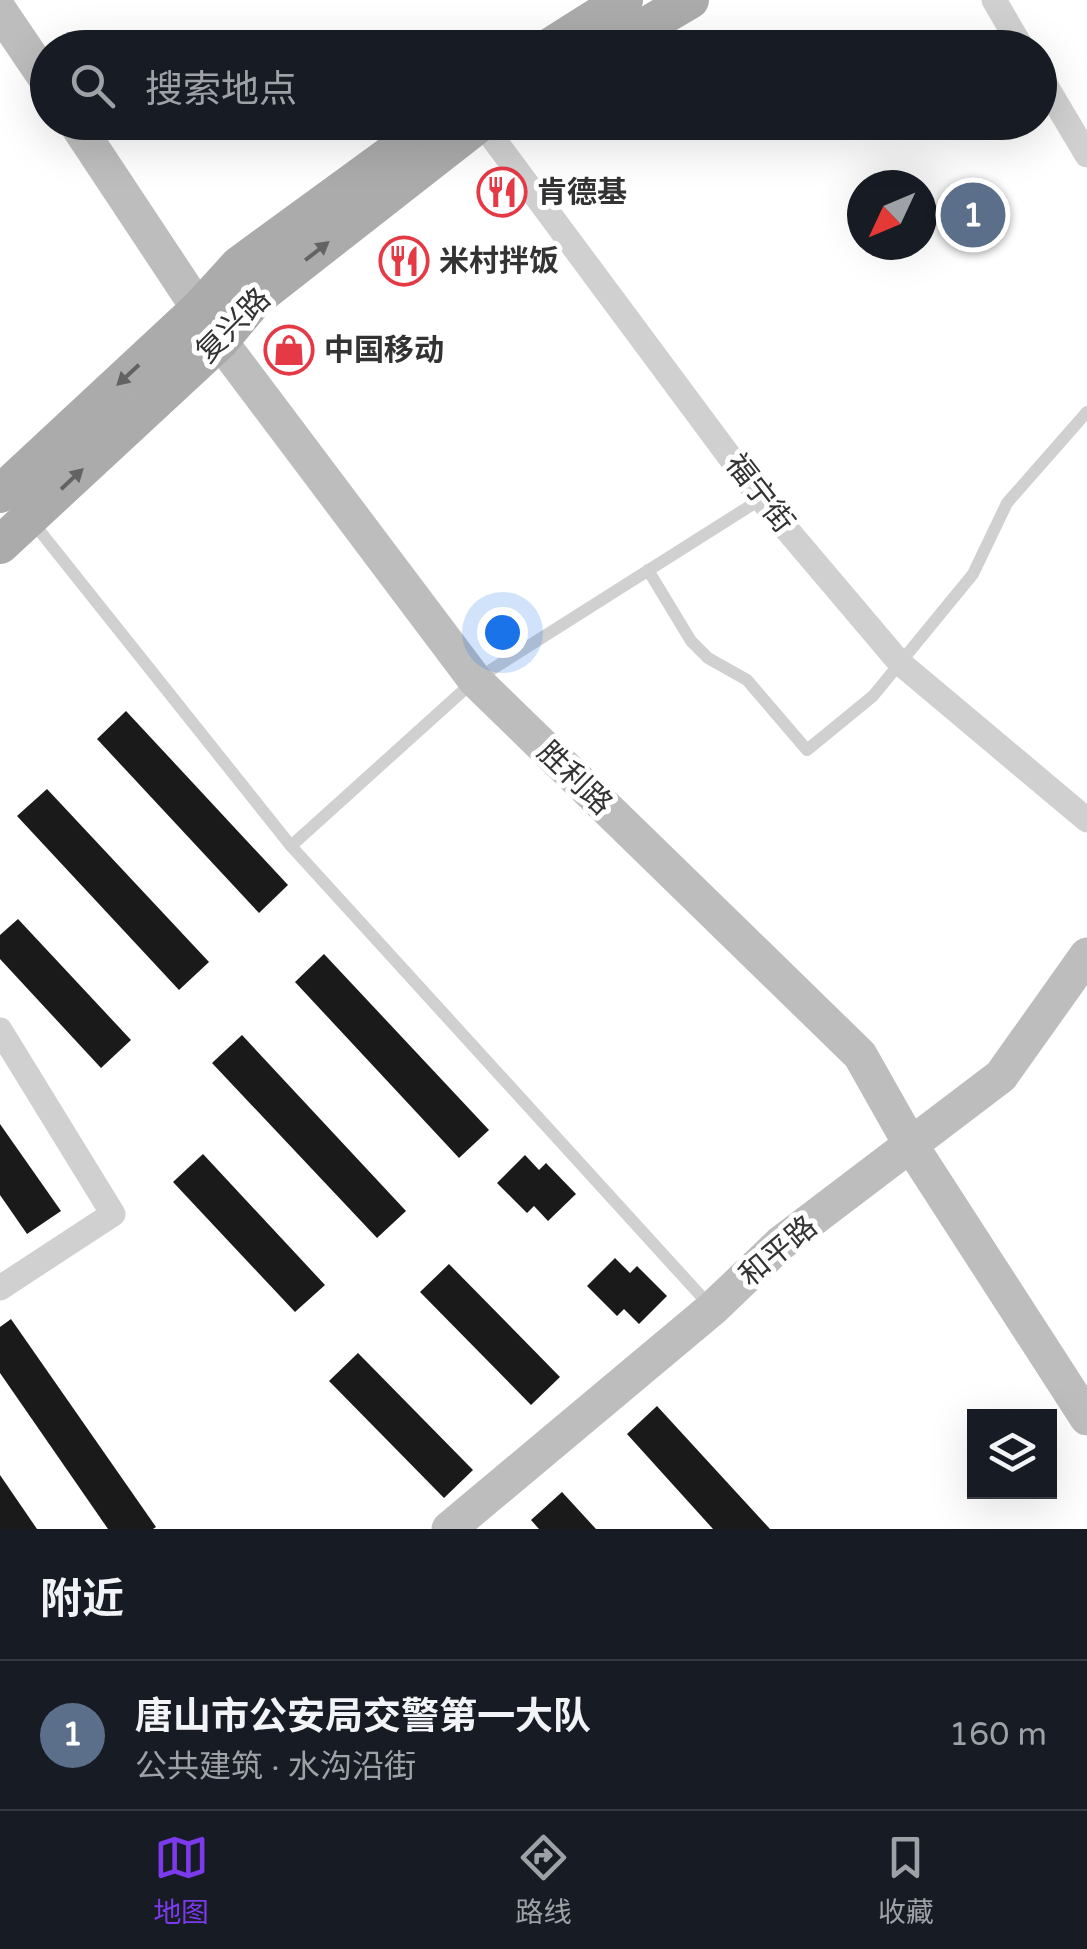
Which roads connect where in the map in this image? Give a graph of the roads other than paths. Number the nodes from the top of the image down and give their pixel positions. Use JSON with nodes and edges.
{"nodes":[{"id":1,"x":624,"y":0,"type":"edge"},
{"id":2,"x":690,"y":0,"type":"edge"},
{"id":3,"x":994,"y":0,"type":"edge"},
{"id":4,"x":0,"y":11,"type":"edge"},
{"id":5,"x":576,"y":30,"type":"edge"},
{"id":6,"x":639,"y":30,"type":"edge"},
{"id":7,"x":1012,"y":30,"type":"edge"},
{"id":8,"x":30,"y":55,"type":"edge"},
{"id":9,"x":1057,"y":104,"type":"edge"},
{"id":10,"x":87,"y":140,"type":"edge"},
{"id":11,"x":410,"y":140,"type":"edge"},
{"id":12,"x":458,"y":140,"type":"edge"},
{"id":13,"x":494,"y":140,"type":"edge"},
{"id":14,"x":1087,"y":154,"type":"edge"},
{"id":15,"x":200,"y":308,"type":"junction"},
{"id":16,"x":220,"y":341,"type":"junction"},
{"id":17,"x":1087,"y":412,"type":"edge"},
{"id":18,"x":0,"y":494,"type":"edge"},
{"id":19,"x":761,"y":499,"type":"junction"},
{"id":20,"x":29,"y":518,"type":"junction"},
{"id":21,"x":0,"y":545,"type":"edge"},
{"id":22,"x":648,"y":570,"type":"junction"},
{"id":23,"x":900,"y":663,"type":"junction"},
{"id":24,"x":476,"y":680,"type":"junction"},
{"id":25,"x":1087,"y":820,"type":"edge"},
{"id":26,"x":292,"y":846,"type":"junction"},
{"id":27,"x":1087,"y":956,"type":"edge"},
{"id":28,"x":0,"y":1030,"type":"edge"},
{"id":29,"x":912,"y":1147,"type":"junction"},
{"id":30,"x":0,"y":1288,"type":"edge"},
{"id":31,"x":713,"y":1308,"type":"junction"},
{"id":32,"x":1087,"y":1418,"type":"edge"},
{"id":33,"x":449,"y":1529,"type":"edge"}],
"edges":[{"from":1,"to":5,"type":"main road"},
{"from":2,"to":6,"type":"main road"},
{"from":3,"to":7,"type":"street"},
{"from":4,"to":8,"type":"street"},
{"from":9,"to":14,"type":"street"},
{"from":10,"to":15,"type":"street","name":"胜利路"},
{"from":11,"to":15,"type":"main road","name":"复兴路"},
{"from":16,"to":12,"type":"main road","name":"复兴路","one_way":true},
{"from":13,"to":19,"type":"street","name":"福宁街"},
{"from":15,"to":16,"type":"street","name":"胜利路"},
{"from":15,"to":18,"type":"main road","name":"复兴路","one_way":true},
{"from":20,"to":16,"type":"main road","name":"复兴路","one_way":true},
{"from":16,"to":24,"type":"street","name":"胜利路"},
{"from":17,"to":23,"type":"lane"},
{"from":19,"to":22,"type":"lane"},
{"from":19,"to":23,"type":"street","name":"福宁街"},
{"from":20,"to":21,"type":"main road","name":"复兴路"},
{"from":20,"to":26,"type":"lane"},
{"from":22,"to":23,"type":"lane"},
{"from":22,"to":24,"type":"lane"},
{"from":23,"to":25,"type":"street","name":"福宁街"},
{"from":24,"to":26,"type":"lane"},
{"from":24,"to":29,"type":"street","name":"胜利路"},
{"from":26,"to":31,"type":"lane"},
{"from":27,"to":29,"type":"street","name":"和平路"},
{"from":28,"to":30,"type":"street"},
{"from":29,"to":31,"type":"street","name":"和平路"},
{"from":29,"to":32,"type":"street","name":"胜利路"},
{"from":31,"to":33,"type":"street","name":"和平路"}]}
